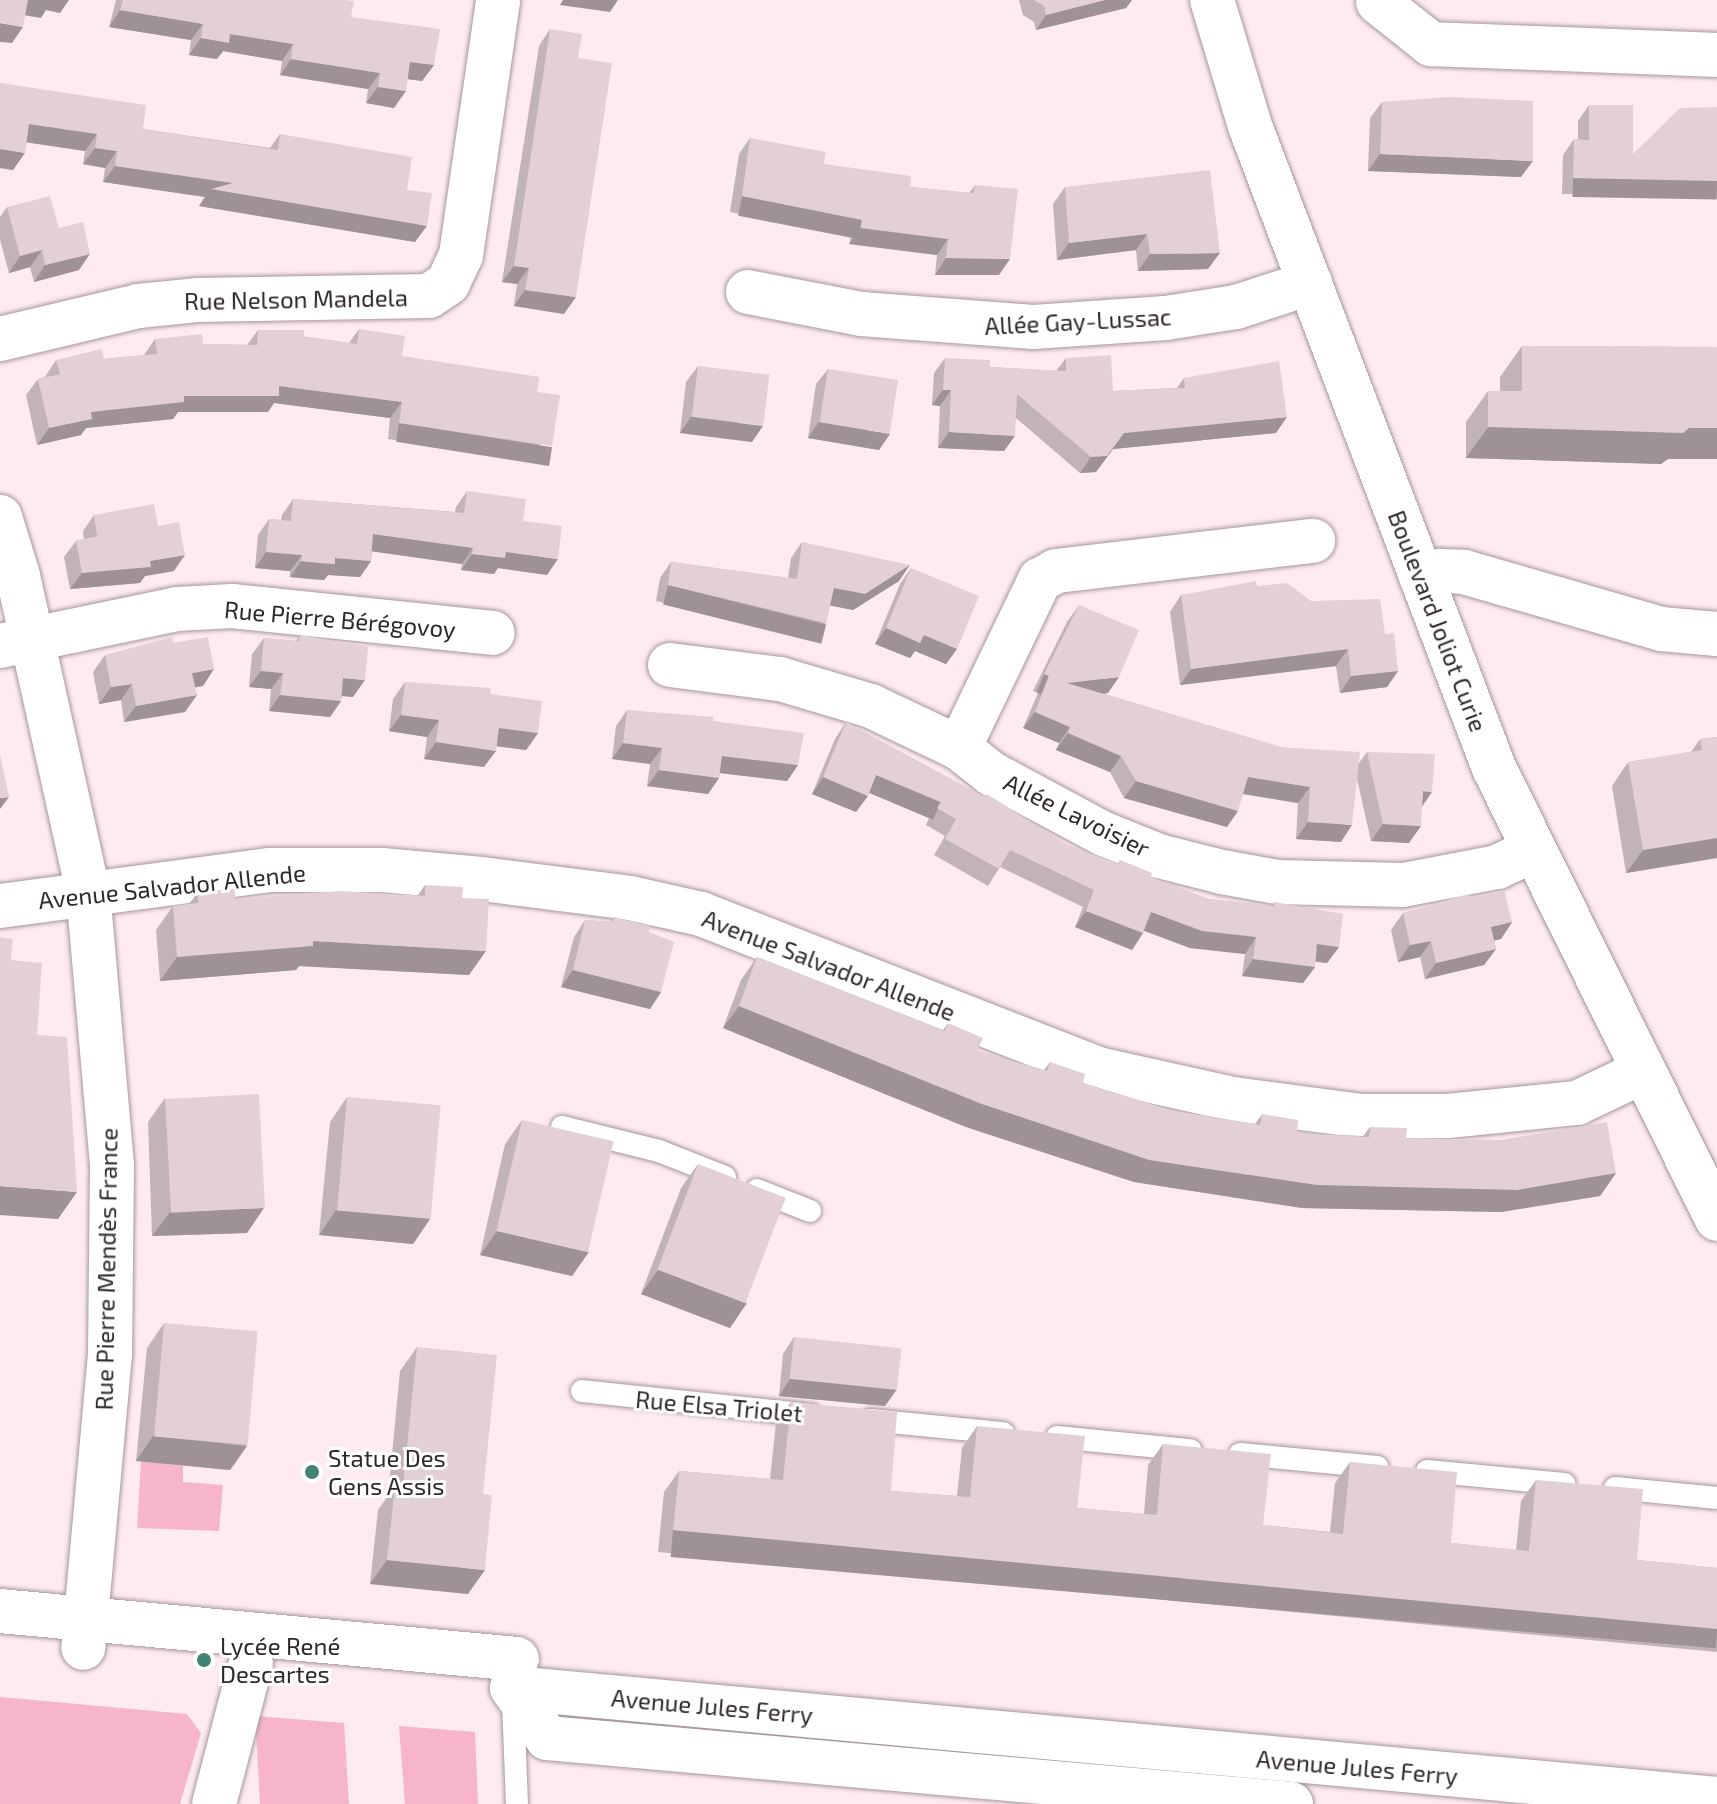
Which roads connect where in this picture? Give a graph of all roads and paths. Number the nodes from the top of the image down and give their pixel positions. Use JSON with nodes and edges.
{"nodes":[{"id":1,"x":498,"y":0,"type":"edge"},
{"id":2,"x":1212,"y":0,"type":"edge"},
{"id":3,"x":1378,"y":2,"type":"edge"},
{"id":4,"x":1717,"y":55,"type":"edge"},
{"id":5,"x":1310,"y":283,"type":"junction"},
{"id":6,"x":748,"y":292,"type":"dead end"},
{"id":7,"x":0,"y":339,"type":"edge"},
{"id":8,"x":0,"y":517,"type":"edge"},
{"id":9,"x":1313,"y":541,"type":"dead end"},
{"id":10,"x":1421,"y":577,"type":"junction"},
{"id":11,"x":493,"y":633,"type":"dead end"},
{"id":12,"x":1717,"y":634,"type":"edge"},
{"id":13,"x":17,"y":645,"type":"edge"},
{"id":14,"x":670,"y":665,"type":"dead end"},
{"id":15,"x":959,"y":748,"type":"junction"},
{"id":16,"x":1531,"y":851,"type":"junction"},
{"id":17,"x":88,"y":891,"type":"junction"},
{"id":18,"x":0,"y":906,"type":"edge"},
{"id":19,"x":1642,"y":1072,"type":"junction"},
{"id":20,"x":562,"y":1127,"type":"edge"},
{"id":21,"x":810,"y":1211,"type":"dead end"},
{"id":22,"x":1717,"y":1219,"type":"edge"},
{"id":23,"x":582,"y":1391,"type":"dead end"},
{"id":24,"x":1717,"y":1498,"type":"edge"},
{"id":25,"x":0,"y":1611,"type":"edge"},
{"id":26,"x":85,"y":1633,"type":"junction"},
{"id":27,"x":251,"y":1663,"type":"dead end"},
{"id":28,"x":515,"y":1674,"type":"junction"},
{"id":29,"x":547,"y":1738,"type":"junction"},
{"id":30,"x":1717,"y":1799,"type":"edge"},
{"id":31,"x":216,"y":1802,"type":"edge"},
{"id":32,"x":517,"y":1804,"type":"edge"},
{"id":33,"x":1101,"y":1804,"type":"edge"},
{"id":34,"x":1291,"y":1804,"type":"edge"}],
"edges":[{"from":1,"to":7,"type":"street","name":"Rue Nelson Mandela"},
{"from":2,"to":5,"type":"street","name":"Boulevard Joliot Curie"},
{"from":3,"to":4,"type":"street"},
{"from":5,"to":6,"type":"street","name":"Allée Gay-Lussac"},
{"from":5,"to":10,"type":"street","name":"Boulevard Joliot Curie"},
{"from":8,"to":13,"type":"street","name":"Rue Pierre Mendès France"},
{"from":9,"to":15,"type":"street"},
{"from":10,"to":12,"type":"street"},
{"from":10,"to":16,"type":"street","name":"Boulevard Joliot Curie"},
{"from":11,"to":13,"type":"street","name":"Rue Pierre Bérégovoy"},
{"from":13,"to":17,"type":"street","name":"Rue Pierre Mendès France"},
{"from":14,"to":15,"type":"street","name":"Allée Lavoisier"},
{"from":15,"to":16,"type":"street","name":"Allée Lavoisier"},
{"from":16,"to":19,"type":"street","name":"Boulevard Joliot Curie"},
{"from":17,"to":18,"type":"street","name":"Avenue Salvador Allende"},
{"from":17,"to":19,"type":"street","name":"Avenue Salvador Allende"},
{"from":17,"to":26,"type":"street","name":"Rue Pierre Mendès France"},
{"from":19,"to":22,"type":"street","name":"Boulevard Joliot Curie"},
{"from":20,"to":21,"type":"lane"},
{"from":23,"to":24,"type":"lane","name":"Rue Elsa Triolet"},
{"from":25,"to":26,"type":"street","name":"Avenue Jules Ferry"},
{"from":26,"to":28,"type":"street","name":"Avenue Jules Ferry"},
{"from":27,"to":31,"type":"street"},
{"from":28,"to":29,"type":"street"},
{"from":28,"to":30,"type":"street","name":"Avenue Jules Ferry"},
{"from":28,"to":32,"type":"lane"},
{"from":29,"to":33,"type":"lane"},
{"from":29,"to":34,"type":"street","name":"Avenue Jules Ferry"}]}
